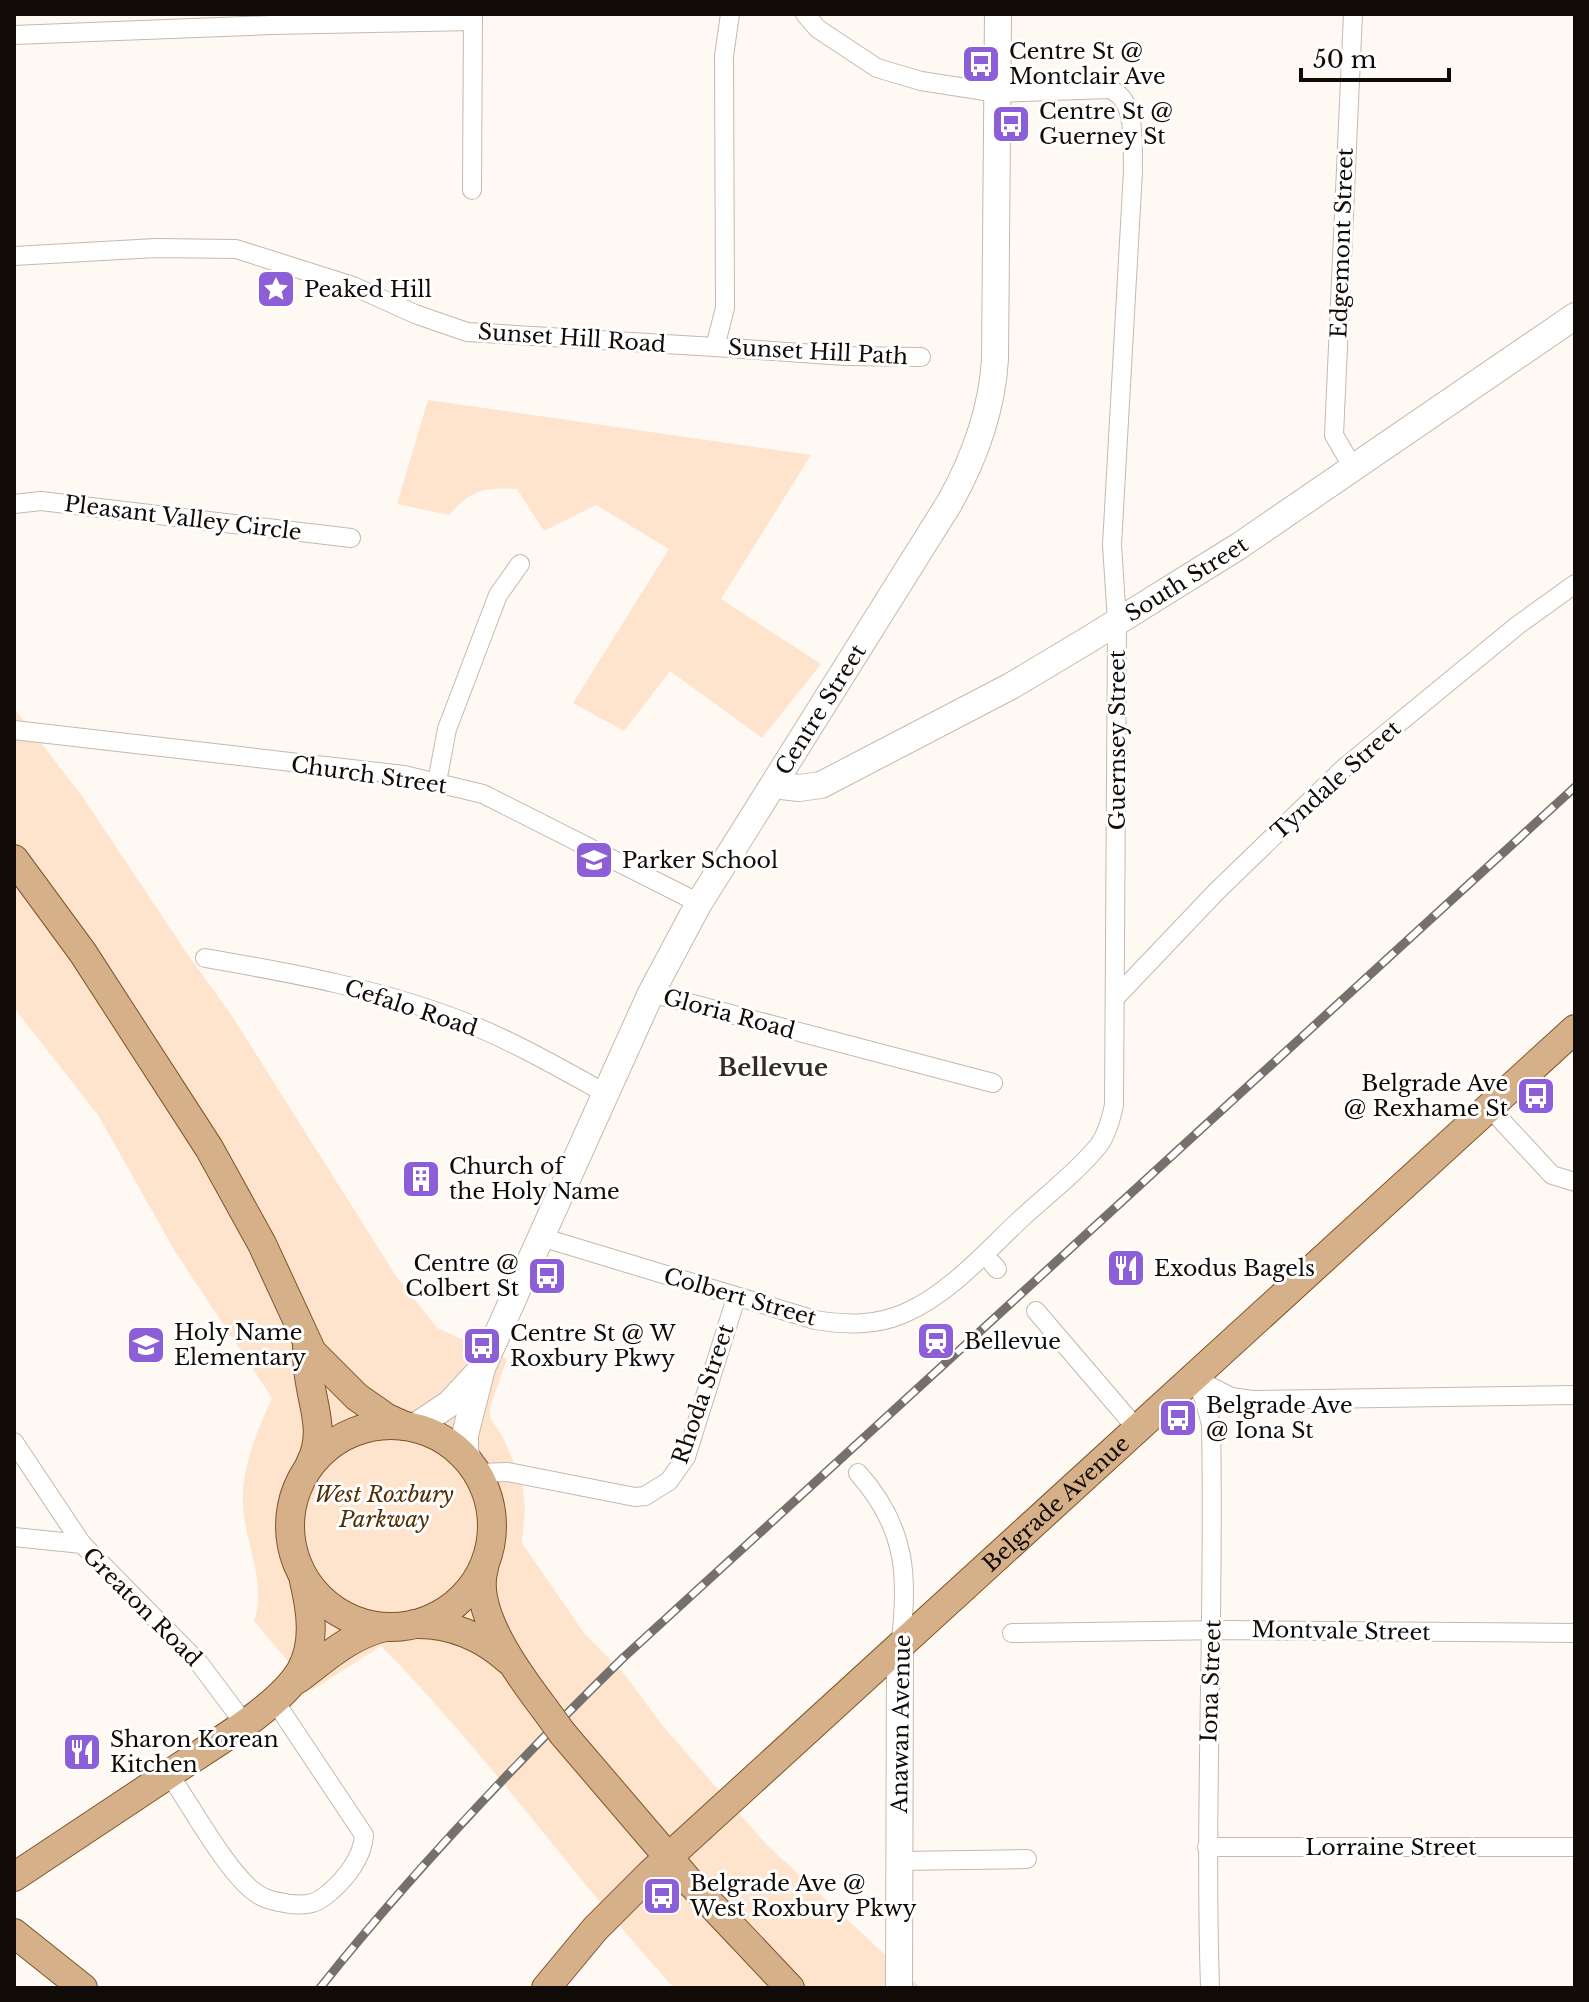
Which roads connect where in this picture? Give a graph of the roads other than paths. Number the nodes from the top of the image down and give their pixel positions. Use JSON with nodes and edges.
{"nodes":[{"id":1,"x":730,"y":14,"type":"edge"},
{"id":2,"x":805,"y":14,"type":"edge"},
{"id":3,"x":998,"y":14,"type":"edge"},
{"id":4,"x":1353,"y":14,"type":"edge"},
{"id":5,"x":473,"y":18,"type":"edge"},
{"id":6,"x":14,"y":35,"type":"edge"},
{"id":7,"x":998,"y":93,"type":"junction"},
{"id":8,"x":472,"y":190,"type":"dead end"},
{"id":9,"x":14,"y":256,"type":"edge"},
{"id":10,"x":1575,"y":316,"type":"edge"},
{"id":11,"x":715,"y":347,"type":"junction"},
{"id":12,"x":921,"y":357,"type":"dead end"},
{"id":13,"x":1353,"y":468,"type":"junction"},
{"id":14,"x":14,"y":504,"type":"edge"},
{"id":15,"x":351,"y":538,"type":"dead end"},
{"id":16,"x":520,"y":564,"type":"dead end"},
{"id":17,"x":1575,"y":584,"type":"edge"},
{"id":18,"x":1117,"y":621,"type":"junction"},
{"id":19,"x":14,"y":730,"type":"edge"},
{"id":20,"x":437,"y":782,"type":"junction"},
{"id":21,"x":773,"y":785,"type":"junction"},
{"id":22,"x":14,"y":859,"type":"edge"},
{"id":23,"x":699,"y":903,"type":"junction"},
{"id":24,"x":205,"y":958,"type":"dead end"},
{"id":25,"x":651,"y":993,"type":"junction"},
{"id":26,"x":1116,"y":997,"type":"junction"},
{"id":27,"x":1575,"y":1029,"type":"edge"},
{"id":28,"x":993,"y":1083,"type":"dead end"},
{"id":29,"x":605,"y":1093,"type":"junction"},
{"id":30,"x":1489,"y":1107,"type":"junction"},
{"id":31,"x":1575,"y":1182,"type":"edge"},
{"id":32,"x":541,"y":1237,"type":"junction"},
{"id":33,"x":938,"y":1295,"type":"joint"},
{"id":34,"x":736,"y":1298,"type":"junction"},
{"id":35,"x":1041,"y":1316,"type":"dead end"},
{"id":36,"x":307,"y":1344,"type":"junction"},
{"id":37,"x":482,"y":1368,"type":"junction"},
{"id":38,"x":1193,"y":1377,"type":"junction"},
{"id":39,"x":1575,"y":1395,"type":"edge"},
{"id":40,"x":409,"y":1427,"type":"junction"},
{"id":41,"x":1137,"y":1429,"type":"junction"},
{"id":42,"x":14,"y":1442,"type":"edge"},
{"id":43,"x":474,"y":1468,"type":"junction"},
{"id":44,"x":307,"y":1470,"type":"junction"},
{"id":45,"x":858,"y":1473,"type":"dead end"},
{"id":46,"x":14,"y":1537,"type":"edge"},
{"id":47,"x":82,"y":1544,"type":"junction"},
{"id":48,"x":484,"y":1567,"type":"junction"},
{"id":49,"x":303,"y":1576,"type":"junction"},
{"id":50,"x":415,"y":1624,"type":"junction"},
{"id":51,"x":385,"y":1627,"type":"junction"},
{"id":52,"x":1211,"y":1630,"type":"junction"},
{"id":53,"x":1012,"y":1633,"type":"dead end"},
{"id":54,"x":1575,"y":1633,"type":"edge"},
{"id":55,"x":900,"y":1647,"type":"junction"},
{"id":56,"x":509,"y":1661,"type":"junction"},
{"id":57,"x":283,"y":1692,"type":"junction"},
{"id":58,"x":244,"y":1723,"type":"junction"},
{"id":59,"x":169,"y":1774,"type":"junction"},
{"id":60,"x":1207,"y":1847,"type":"junction"},
{"id":61,"x":1575,"y":1847,"type":"edge"},
{"id":62,"x":668,"y":1857,"type":"junction"},
{"id":63,"x":1027,"y":1859,"type":"dead end"},
{"id":64,"x":899,"y":1861,"type":"junction"},
{"id":65,"x":14,"y":1877,"type":"edge"},
{"id":66,"x":14,"y":1933,"type":"edge"},
{"id":67,"x":83,"y":1988,"type":"edge"},
{"id":68,"x":546,"y":1988,"type":"edge"},
{"id":69,"x":790,"y":1988,"type":"edge"},
{"id":70,"x":899,"y":1988,"type":"edge"},
{"id":71,"x":1210,"y":1988,"type":"edge"}],
"edges":[{"from":1,"to":11,"type":"street"},
{"from":2,"to":7,"type":"street","name":"Guernsey Street"},
{"from":3,"to":7,"type":"main road","name":"Centre Street"},
{"from":4,"to":13,"type":"street","name":"Edgemont Street"},
{"from":5,"to":6,"type":"street"},
{"from":5,"to":8,"type":"street"},
{"from":7,"to":18,"type":"street","name":"Guernsey Street"},
{"from":7,"to":21,"type":"main road","name":"Centre Street"},
{"from":9,"to":11,"type":"street","name":"Sunset Hill Road"},
{"from":10,"to":13,"type":"main road","name":"South Street"},
{"from":11,"to":12,"type":"street","name":"Sunset Hill Path"},
{"from":13,"to":18,"type":"main road","name":"South Street"},
{"from":14,"to":15,"type":"street","name":"Pleasant Valley Circle"},
{"from":16,"to":20,"type":"street"},
{"from":17,"to":26,"type":"street","name":"Tyndale Street"},
{"from":18,"to":21,"type":"main road","name":"South Street"},
{"from":18,"to":26,"type":"street","name":"Guernsey Street"},
{"from":19,"to":20,"type":"street","name":"Church Street"},
{"from":20,"to":23,"type":"street","name":"Church Street"},
{"from":21,"to":23,"type":"main road","name":"Centre Street"},
{"from":22,"to":36,"type":"main road"},
{"from":23,"to":25,"type":"main road","name":"Centre Street"},
{"from":24,"to":29,"type":"street","name":"Cefalo Road"},
{"from":25,"to":28,"type":"street","name":"Gloria Road"},
{"from":25,"to":29,"type":"main road","name":"Centre Street"},
{"from":26,"to":33,"type":"street","name":"Guernsey Street"},
{"from":27,"to":30,"type":"main road","name":"Belgrade Avenue"},
{"from":29,"to":32,"type":"main road","name":"Centre Street"},
{"from":30,"to":31,"type":"street"},
{"from":30,"to":38,"type":"main road","name":"Belgrade Avenue"},
{"from":32,"to":34,"type":"street","name":"Colbert Street"},
{"from":32,"to":37,"type":"main road","name":"Centre Street"},
{"from":33,"to":34,"type":"street","name":"Colbert Street"},
{"from":34,"to":43,"type":"street","name":"Rhoda Street"},
{"from":35,"to":41,"type":"street"},
{"from":36,"to":40,"type":"main road"},
{"from":36,"to":44,"type":"main road"},
{"from":37,"to":40,"type":"main road","name":"Centre Street"},
{"from":37,"to":43,"type":"main road","name":"Centre Street"},
{"from":38,"to":39,"type":"street"},
{"from":38,"to":41,"type":"main road","name":"Belgrade Avenue"},
{"from":38,"to":52,"type":"street","name":"Iona Street"},
{"from":40,"to":43,"type":"main road"},
{"from":40,"to":44,"type":"main road"},
{"from":41,"to":55,"type":"main road","name":"Belgrade Avenue"},
{"from":42,"to":47,"type":"street"},
{"from":43,"to":48,"type":"main road"},
{"from":44,"to":49,"type":"main road"},
{"from":45,"to":55,"type":"street","name":"Anawan Avenue"},
{"from":46,"to":47,"type":"street","name":"Greaton Road"},
{"from":47,"to":58,"type":"street","name":"Greaton Road"},
{"from":48,"to":50,"type":"main road"},
{"from":48,"to":56,"type":"main road"},
{"from":49,"to":51,"type":"main road"},
{"from":49,"to":57,"type":"main road"},
{"from":50,"to":51,"type":"main road"},
{"from":50,"to":56,"type":"main road"},
{"from":51,"to":57,"type":"main road"},
{"from":52,"to":53,"type":"street","name":"Montvale Street"},
{"from":52,"to":54,"type":"street","name":"Montvale Street"},
{"from":52,"to":60,"type":"street","name":"Iona Street"},
{"from":55,"to":62,"type":"main road","name":"Belgrade Avenue"},
{"from":55,"to":64,"type":"main road","name":"Anawan Avenue"},
{"from":56,"to":62,"type":"main road","bridge":true},
{"from":57,"to":58,"type":"main road"},
{"from":57,"to":59,"type":"street"},
{"from":58,"to":59,"type":"main road"},
{"from":59,"to":65,"type":"main road"},
{"from":60,"to":61,"type":"street","name":"Lorraine Street"},
{"from":60,"to":71,"type":"street","name":"Iona Street"},
{"from":62,"to":68,"type":"main road","name":"Belgrade Avenue"},
{"from":62,"to":69,"type":"main road"},
{"from":63,"to":64,"type":"street"},
{"from":64,"to":70,"type":"main road","name":"Anawan Avenue"},
{"from":66,"to":67,"type":"main road"}]}
